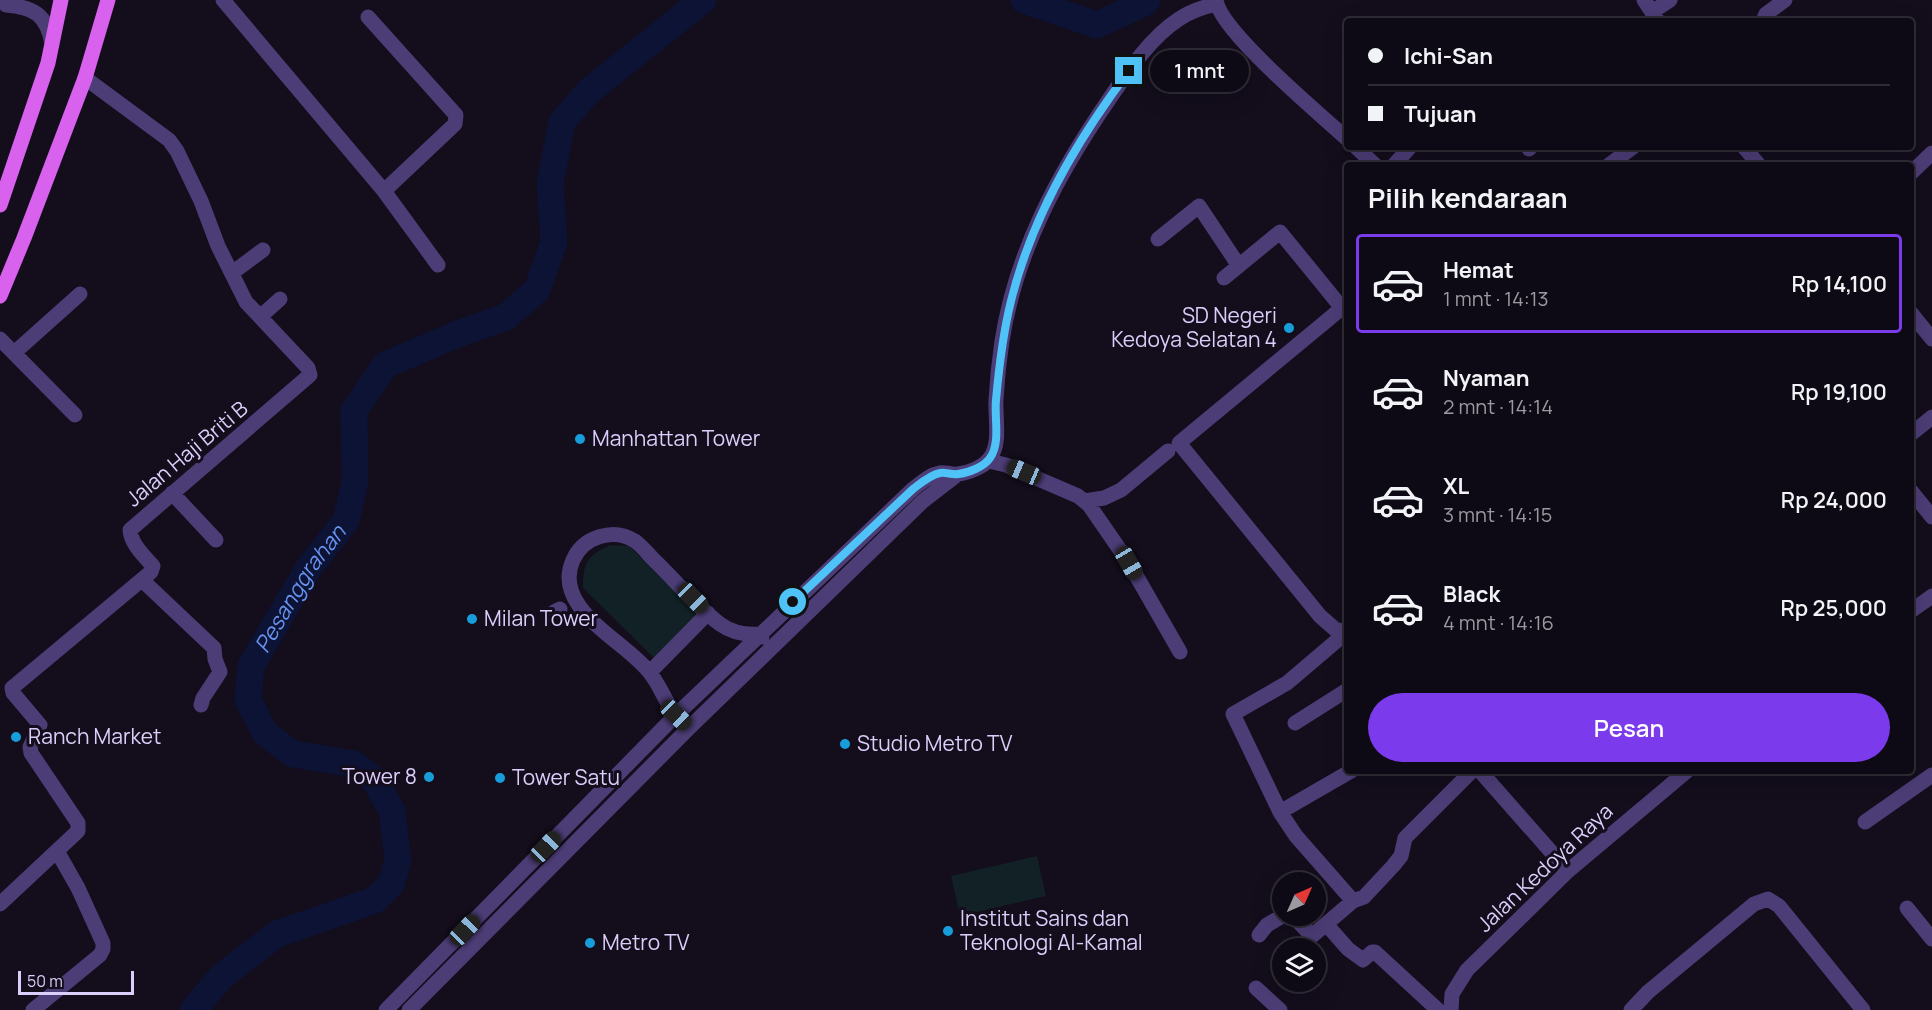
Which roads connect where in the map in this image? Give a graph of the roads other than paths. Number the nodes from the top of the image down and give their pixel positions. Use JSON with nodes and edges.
{"nodes":[{"id":1,"x":61,"y":0,"type":"edge"},
{"id":2,"x":108,"y":0,"type":"edge"},
{"id":3,"x":223,"y":0,"type":"edge"},
{"id":4,"x":1670,"y":0,"type":"edge"},
{"id":5,"x":1785,"y":0,"type":"edge"},
{"id":6,"x":1216,"y":2,"type":"edge"},
{"id":7,"x":6,"y":4,"type":"edge"},
{"id":8,"x":1651,"y":11,"type":"edge"},
{"id":9,"x":368,"y":17,"type":"dead end"},
{"id":10,"x":1764,"y":18,"type":"edge"},
{"id":11,"x":52,"y":47,"type":"junction"},
{"id":12,"x":85,"y":78,"type":"junction"},
{"id":13,"x":1344,"y":136,"type":"edge"},
{"id":14,"x":1359,"y":150,"type":"edge"},
{"id":15,"x":1407,"y":150,"type":"edge"},
{"id":16,"x":1629,"y":150,"type":"edge"},
{"id":17,"x":1932,"y":153,"type":"edge"},
{"id":18,"x":1372,"y":162,"type":"edge"},
{"id":19,"x":1397,"y":162,"type":"edge"},
{"id":20,"x":1613,"y":162,"type":"edge"},
{"id":21,"x":1914,"y":170,"type":"edge"},
{"id":22,"x":384,"y":191,"type":"junction"},
{"id":23,"x":0,"y":206,"type":"edge"},
{"id":24,"x":1158,"y":239,"type":"dead end"},
{"id":25,"x":262,"y":250,"type":"dead end"},
{"id":26,"x":438,"y":265,"type":"dead end"},
{"id":27,"x":1239,"y":266,"type":"junction"},
{"id":28,"x":232,"y":273,"type":"junction"},
{"id":29,"x":1224,"y":278,"type":"dead end"},
{"id":30,"x":80,"y":294,"type":"dead end"},
{"id":31,"x":0,"y":296,"type":"edge"},
{"id":32,"x":280,"y":299,"type":"dead end"},
{"id":33,"x":1344,"y":308,"type":"edge"},
{"id":34,"x":1344,"y":310,"type":"edge"},
{"id":35,"x":260,"y":316,"type":"junction"},
{"id":36,"x":1914,"y":317,"type":"edge"},
{"id":37,"x":0,"y":339,"type":"edge"},
{"id":38,"x":1932,"y":339,"type":"edge"},
{"id":39,"x":14,"y":353,"type":"junction"},
{"id":40,"x":75,"y":415,"type":"dead end"},
{"id":41,"x":1932,"y":417,"type":"edge"},
{"id":42,"x":1914,"y":432,"type":"edge"},
{"id":43,"x":1168,"y":451,"type":"dead end"},
{"id":44,"x":989,"y":461,"type":"junction"},
{"id":45,"x":958,"y":474,"type":"junction"},
{"id":46,"x":172,"y":493,"type":"junction"},
{"id":47,"x":1914,"y":495,"type":"edge"},
{"id":48,"x":1084,"y":501,"type":"junction"},
{"id":49,"x":1932,"y":517,"type":"edge"},
{"id":50,"x":216,"y":540,"type":"dead end"},
{"id":51,"x":142,"y":580,"type":"junction"},
{"id":52,"x":1932,"y":596,"type":"edge"},
{"id":53,"x":1914,"y":609,"type":"edge"},
{"id":54,"x":708,"y":613,"type":"junction"},
{"id":55,"x":1344,"y":631,"type":"edge"},
{"id":56,"x":759,"y":634,"type":"junction"},
{"id":57,"x":1344,"y":635,"type":"edge"},
{"id":58,"x":772,"y":648,"type":"junction"},
{"id":59,"x":1180,"y":652,"type":"dead end"},
{"id":60,"x":650,"y":672,"type":"junction"},
{"id":61,"x":1344,"y":692,"type":"edge"},
{"id":62,"x":201,"y":705,"type":"dead end"},
{"id":63,"x":676,"y":715,"type":"junction"},
{"id":64,"x":1295,"y":723,"type":"dead end"},
{"id":65,"x":689,"y":728,"type":"junction"},
{"id":66,"x":1346,"y":774,"type":"edge"},
{"id":67,"x":1469,"y":774,"type":"edge"},
{"id":68,"x":1483,"y":774,"type":"edge"},
{"id":69,"x":1683,"y":774,"type":"edge"},
{"id":70,"x":1932,"y":776,"type":"edge"},
{"id":71,"x":1280,"y":812,"type":"junction"},
{"id":72,"x":1865,"y":822,"type":"dead end"},
{"id":73,"x":57,"y":851,"type":"junction"},
{"id":74,"x":1568,"y":871,"type":"junction"},
{"id":75,"x":1353,"y":901,"type":"junction"},
{"id":76,"x":0,"y":904,"type":"edge"},
{"id":77,"x":1907,"y":908,"type":"dead end"},
{"id":78,"x":1272,"y":922,"type":"edge"},
{"id":79,"x":1326,"y":924,"type":"joint"},
{"id":80,"x":1302,"y":926,"type":"edge"},
{"id":81,"x":1324,"y":926,"type":"edge"},
{"id":82,"x":1259,"y":935,"type":"dead end"},
{"id":83,"x":1932,"y":939,"type":"edge"},
{"id":84,"x":1256,"y":988,"type":"dead end"},
{"id":85,"x":406,"y":990,"type":"junction"},
{"id":86,"x":418,"y":1007,"type":"edge"},
{"id":87,"x":389,"y":1009,"type":"edge"},
{"id":88,"x":33,"y":1010,"type":"edge"},
{"id":89,"x":1280,"y":1010,"type":"edge"},
{"id":90,"x":1438,"y":1010,"type":"edge"},
{"id":91,"x":1451,"y":1010,"type":"edge"},
{"id":92,"x":1630,"y":1010,"type":"edge"},
{"id":93,"x":1863,"y":1010,"type":"edge"}],
"edges":[{"from":1,"to":11,"type":"main road"},
{"from":2,"to":12,"type":"main road"},
{"from":3,"to":22,"type":"street"},
{"from":4,"to":8,"type":"street"},
{"from":5,"to":10,"type":"street"},
{"from":6,"to":13,"type":"street"},
{"from":6,"to":44,"type":"street"},
{"from":7,"to":11,"type":"street"},
{"from":9,"to":22,"type":"street"},
{"from":11,"to":23,"type":"main road"},
{"from":12,"to":28,"type":"street","name":"Jalan Haji Briti B"},
{"from":12,"to":31,"type":"main road"},
{"from":14,"to":18,"type":"street"},
{"from":15,"to":19,"type":"street"},
{"from":16,"to":20,"type":"street"},
{"from":17,"to":21,"type":"street"},
{"from":22,"to":26,"type":"street"},
{"from":24,"to":27,"type":"street"},
{"from":25,"to":28,"type":"street"},
{"from":27,"to":29,"type":"street"},
{"from":27,"to":33,"type":"street"},
{"from":28,"to":35,"type":"street","name":"Jalan Haji Briti B"},
{"from":30,"to":39,"type":"street"},
{"from":32,"to":35,"type":"street"},
{"from":34,"to":55,"type":"street"},
{"from":35,"to":46,"type":"street","name":"Jalan Haji Briti B"},
{"from":36,"to":38,"type":"street"},
{"from":37,"to":39,"type":"street"},
{"from":39,"to":40,"type":"street"},
{"from":41,"to":42,"type":"street"},
{"from":43,"to":48,"type":"street"},
{"from":44,"to":45,"type":"street"},
{"from":44,"to":48,"type":"street"},
{"from":45,"to":56,"type":"street"},
{"from":45,"to":58,"type":"street"},
{"from":46,"to":50,"type":"street"},
{"from":46,"to":51,"type":"street","name":"Jalan Haji Briti B"},
{"from":47,"to":49,"type":"street"},
{"from":48,"to":59,"type":"street"},
{"from":51,"to":62,"type":"street"},
{"from":51,"to":73,"type":"street"},
{"from":52,"to":53,"type":"street"},
{"from":54,"to":56,"type":"street"},
{"from":54,"to":60,"type":"street"},
{"from":54,"to":60,"type":"street"},
{"from":56,"to":58,"type":"street"},
{"from":56,"to":63,"type":"street"},
{"from":57,"to":71,"type":"street"},
{"from":58,"to":65,"type":"street"},
{"from":60,"to":63,"type":"street"},
{"from":61,"to":64,"type":"street"},
{"from":63,"to":65,"type":"street"},
{"from":63,"to":85,"type":"street"},
{"from":65,"to":86,"type":"street"},
{"from":66,"to":71,"type":"street"},
{"from":67,"to":75,"type":"street"},
{"from":68,"to":74,"type":"street"},
{"from":69,"to":74,"type":"street","name":"Jalan Kedoya Raya"},
{"from":70,"to":72,"type":"street"},
{"from":71,"to":75,"type":"street"},
{"from":73,"to":76,"type":"street"},
{"from":73,"to":88,"type":"street"},
{"from":74,"to":91,"type":"street","name":"Jalan Kedoya Raya"},
{"from":75,"to":79,"type":"street"},
{"from":77,"to":83,"type":"street"},
{"from":78,"to":82,"type":"street"},
{"from":79,"to":90,"type":"street"},
{"from":80,"to":81,"type":"street"},
{"from":84,"to":89,"type":"street"},
{"from":85,"to":86,"type":"street"},
{"from":85,"to":87,"type":"street"},
{"from":92,"to":93,"type":"street"}]}
